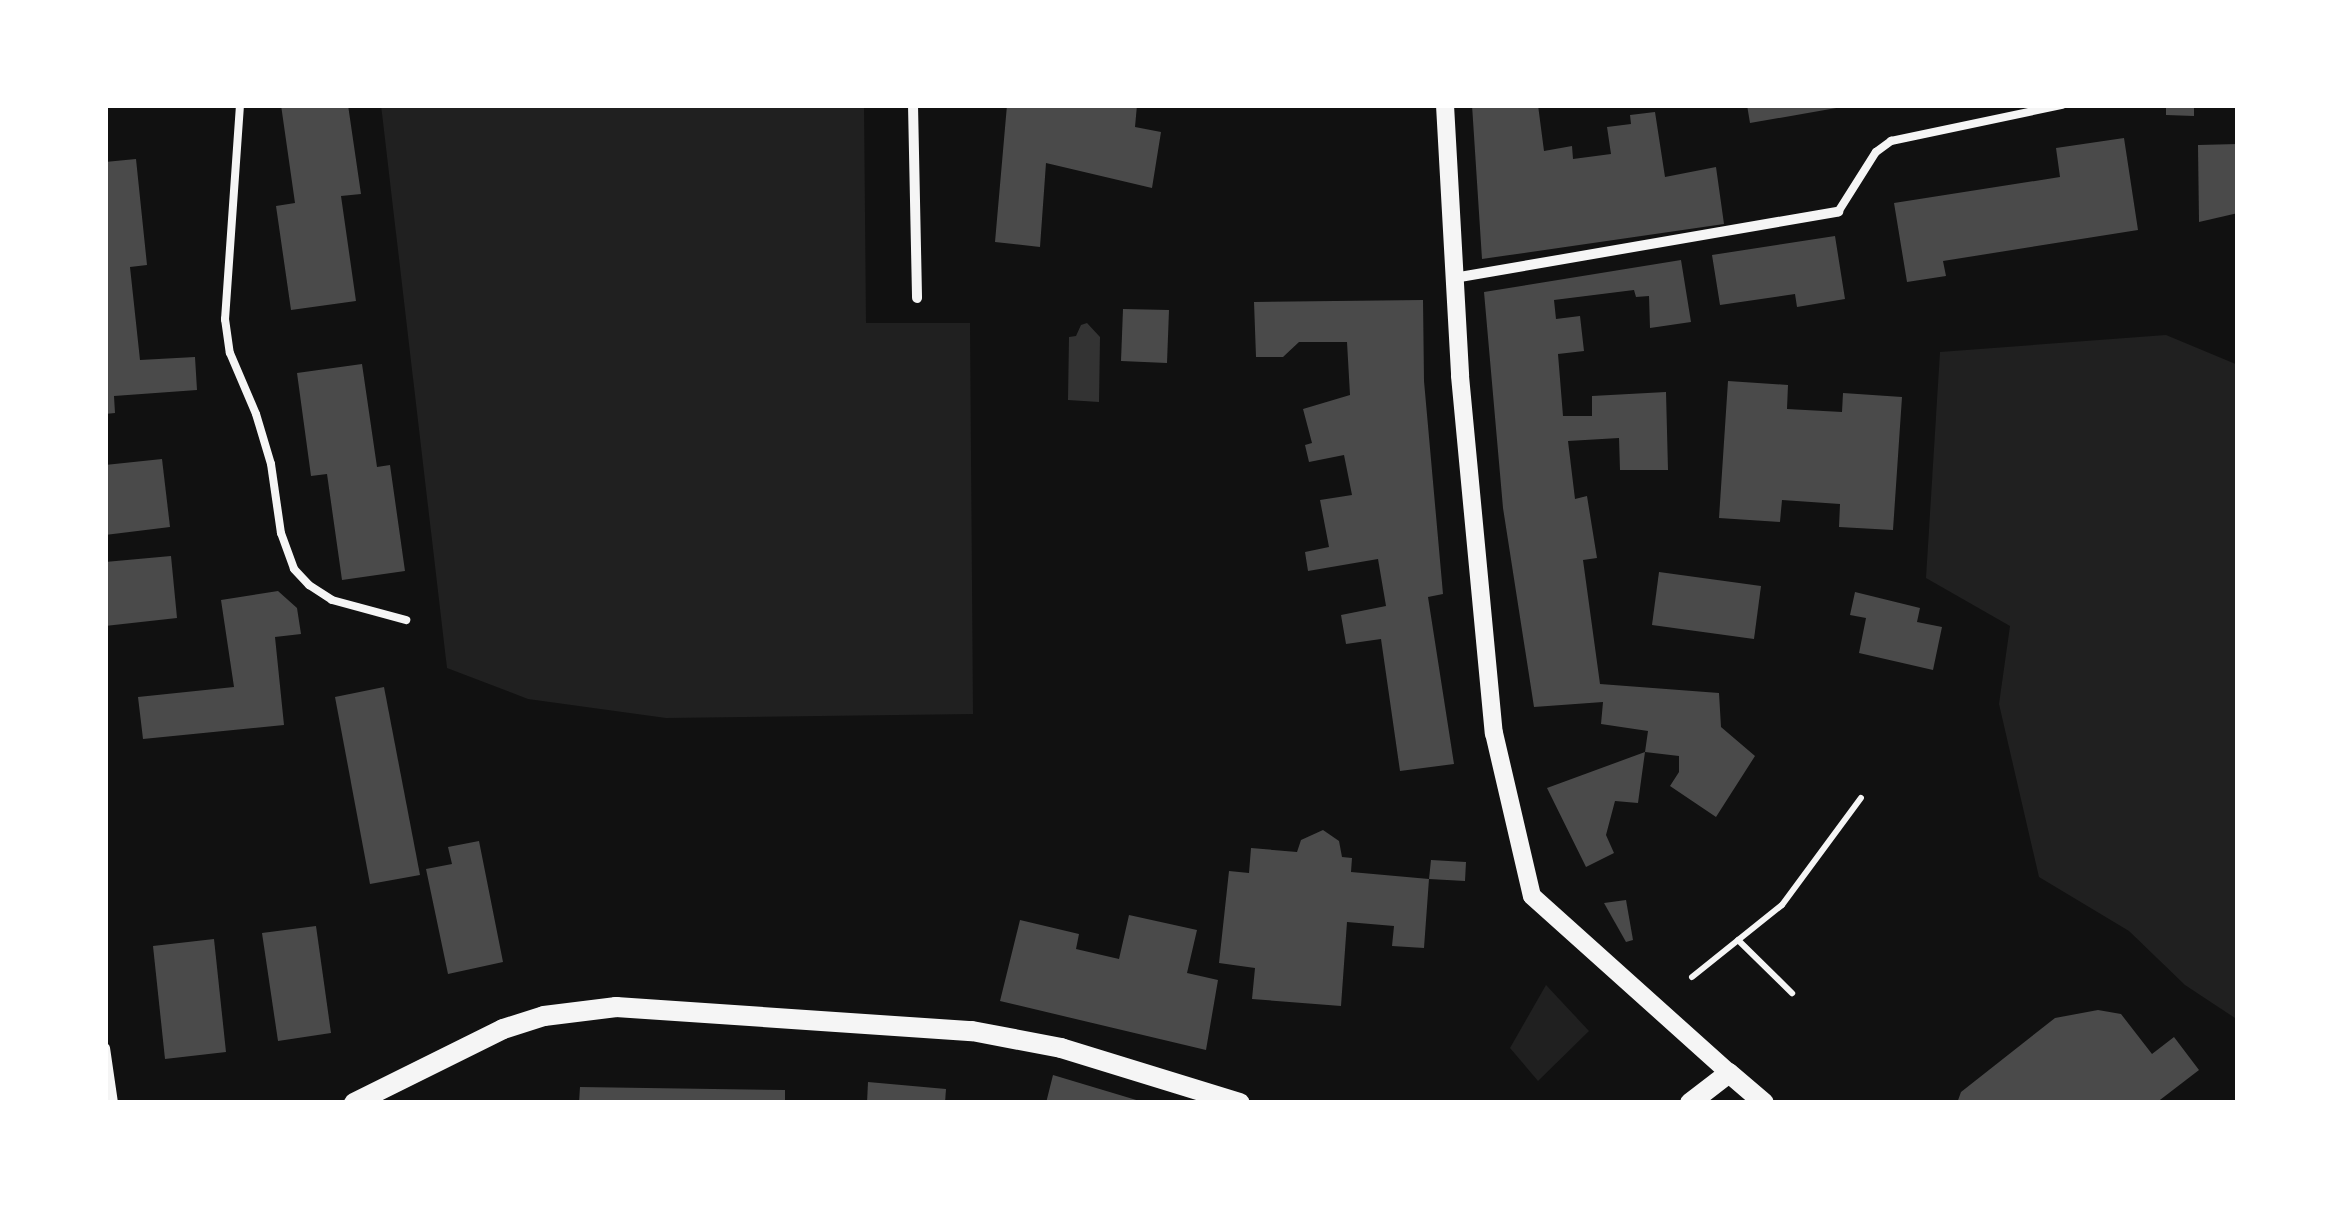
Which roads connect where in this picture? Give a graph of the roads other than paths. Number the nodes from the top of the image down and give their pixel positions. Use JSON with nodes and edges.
{"nodes":[{"id":1,"x":240,"y":105,"type":"edge"},
{"id":2,"x":913,"y":105,"type":"edge"},
{"id":3,"x":1445,"y":105,"type":"edge"},
{"id":4,"x":2062,"y":105,"type":"edge"},
{"id":5,"x":1838,"y":212,"type":"joint"},
{"id":6,"x":1454,"y":278,"type":"junction"},
{"id":7,"x":916,"y":298,"type":"dead end"},
{"id":8,"x":406,"y":620,"type":"dead end"},
{"id":9,"x":105,"y":1048,"type":"edge"},
{"id":10,"x":1729,"y":1074,"type":"junction"},
{"id":11,"x":1760,"y":1100,"type":"edge"},
{"id":12,"x":112,"y":1103,"type":"edge"},
{"id":13,"x":354,"y":1103,"type":"edge"},
{"id":14,"x":1240,"y":1103,"type":"edge"},
{"id":15,"x":1690,"y":1103,"type":"edge"}],
"edges":[{"from":1,"to":8,"type":"lane"},
{"from":2,"to":7,"type":"street"},
{"from":3,"to":6,"type":"street"},
{"from":4,"to":5,"type":"lane"},
{"from":5,"to":6,"type":"street"},
{"from":6,"to":10,"type":"street"},
{"from":9,"to":12,"type":"street"},
{"from":10,"to":11,"type":"main road"},
{"from":10,"to":15,"type":"main road"},
{"from":13,"to":14,"type":"main road"}]}
